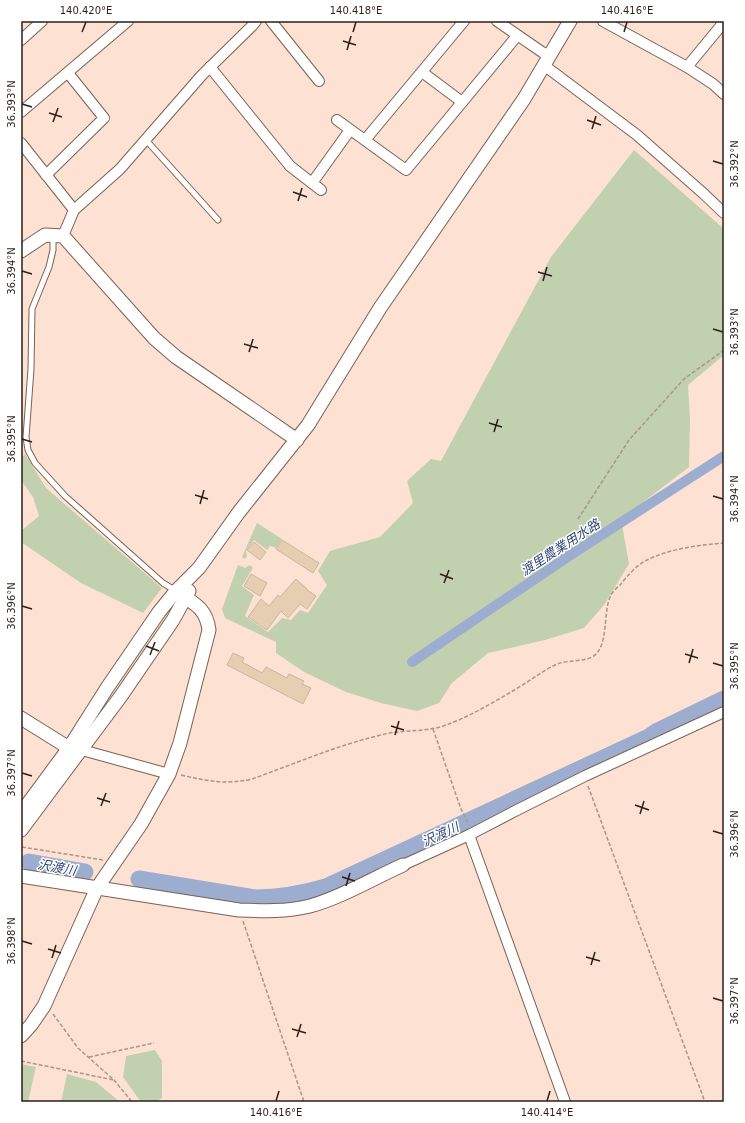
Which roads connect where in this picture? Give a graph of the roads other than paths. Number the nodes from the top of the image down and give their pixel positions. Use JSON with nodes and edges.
{"nodes":[{"id":1,"x":42,"y":21,"type":"edge"},
{"id":2,"x":128,"y":21,"type":"edge"},
{"id":3,"x":256,"y":21,"type":"edge"},
{"id":4,"x":271,"y":21,"type":"edge"},
{"id":5,"x":464,"y":21,"type":"edge"},
{"id":6,"x":497,"y":21,"type":"edge"},
{"id":7,"x":570,"y":21,"type":"edge"},
{"id":8,"x":603,"y":21,"type":"edge"},
{"id":9,"x":724,"y":22,"type":"edge"},
{"id":10,"x":517,"y":36,"type":"junction"},
{"id":11,"x":21,"y":40,"type":"edge"},
{"id":12,"x":547,"y":61,"type":"junction"},
{"id":13,"x":210,"y":67,"type":"junction"},
{"id":14,"x":688,"y":67,"type":"junction"},
{"id":15,"x":422,"y":72,"type":"junction"},
{"id":16,"x":68,"y":73,"type":"junction"},
{"id":17,"x":319,"y":81,"type":"dead end"},
{"id":18,"x":724,"y":94,"type":"edge"},
{"id":19,"x":462,"y":102,"type":"junction"},
{"id":20,"x":21,"y":112,"type":"edge"},
{"id":21,"x":337,"y":120,"type":"dead end"},
{"id":22,"x":350,"y":130,"type":"junction"},
{"id":23,"x":146,"y":140,"type":"junction"},
{"id":24,"x":365,"y":140,"type":"junction"},
{"id":25,"x":21,"y":143,"type":"edge"},
{"id":26,"x":46,"y":175,"type":"junction"},
{"id":27,"x":312,"y":183,"type":"junction"},
{"id":28,"x":321,"y":190,"type":"dead end"},
{"id":29,"x":74,"y":210,"type":"junction"},
{"id":30,"x":724,"y":213,"type":"edge"},
{"id":31,"x":218,"y":220,"type":"dead end"},
{"id":32,"x":58,"y":236,"type":"junction"},
{"id":33,"x":21,"y":251,"type":"edge"},
{"id":34,"x":297,"y":440,"type":"junction"},
{"id":35,"x":181,"y":595,"type":"junction"},
{"id":36,"x":724,"y":712,"type":"edge"},
{"id":37,"x":21,"y":718,"type":"edge"},
{"id":38,"x":75,"y":749,"type":"junction"},
{"id":39,"x":169,"y":773,"type":"junction"},
{"id":40,"x":21,"y":813,"type":"edge"},
{"id":41,"x":21,"y":830,"type":"edge"},
{"id":42,"x":469,"y":835,"type":"junction"},
{"id":43,"x":403,"y":865,"type":"joint"},
{"id":44,"x":21,"y":876,"type":"edge"},
{"id":45,"x":97,"y":888,"type":"junction"},
{"id":46,"x":21,"y":1036,"type":"edge"},
{"id":47,"x":565,"y":1102,"type":"edge"}],
"edges":[{"from":1,"to":11,"type":"street"},
{"from":2,"to":16,"type":"street"},
{"from":3,"to":13,"type":"street"},
{"from":4,"to":17,"type":"street"},
{"from":5,"to":15,"type":"street"},
{"from":6,"to":10,"type":"street"},
{"from":7,"to":12,"type":"street"},
{"from":8,"to":14,"type":"street"},
{"from":9,"to":14,"type":"street"},
{"from":10,"to":12,"type":"street"},
{"from":10,"to":19,"type":"street"},
{"from":12,"to":30,"type":"street"},
{"from":12,"to":34,"type":"street"},
{"from":13,"to":23,"type":"street"},
{"from":13,"to":27,"type":"street"},
{"from":14,"to":18,"type":"street"},
{"from":15,"to":19,"type":"street"},
{"from":15,"to":24,"type":"street"},
{"from":16,"to":20,"type":"street"},
{"from":16,"to":26,"type":"street"},
{"from":19,"to":24,"type":"street"},
{"from":21,"to":22,"type":"street"},
{"from":22,"to":24,"type":"street"},
{"from":22,"to":27,"type":"street"},
{"from":23,"to":29,"type":"street"},
{"from":23,"to":31,"type":"lane"},
{"from":25,"to":26,"type":"street"},
{"from":26,"to":29,"type":"street"},
{"from":27,"to":28,"type":"street"},
{"from":29,"to":32,"type":"street"},
{"from":32,"to":33,"type":"street"},
{"from":32,"to":34,"type":"street"},
{"from":32,"to":35,"type":"lane"},
{"from":34,"to":35,"type":"street"},
{"from":35,"to":38,"type":"street"},
{"from":35,"to":39,"type":"street"},
{"from":36,"to":42,"type":"street"},
{"from":37,"to":38,"type":"street"},
{"from":38,"to":39,"type":"street"},
{"from":38,"to":40,"type":"street"},
{"from":38,"to":41,"type":"street"},
{"from":39,"to":45,"type":"street"},
{"from":42,"to":43,"type":"street"},
{"from":42,"to":47,"type":"street"},
{"from":43,"to":45,"type":"street"},
{"from":44,"to":45,"type":"street"},
{"from":45,"to":46,"type":"street"}]}
